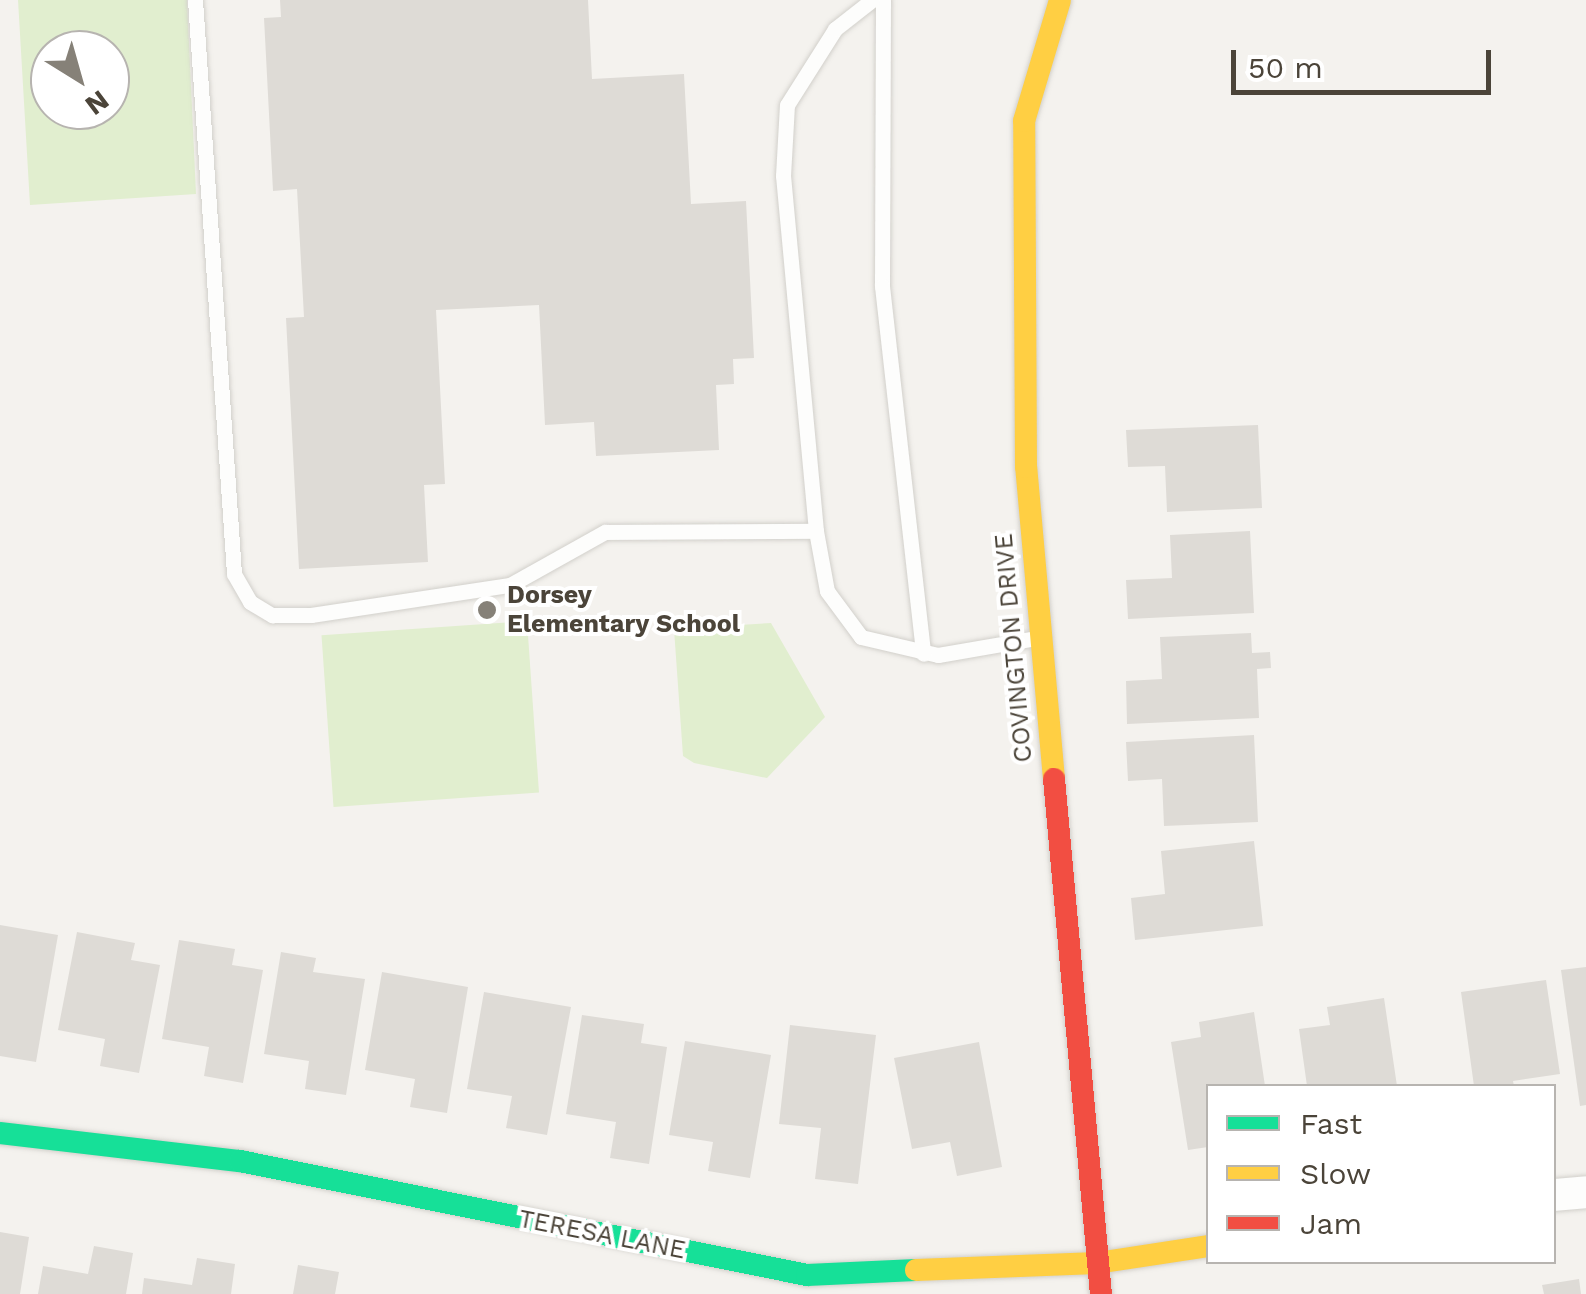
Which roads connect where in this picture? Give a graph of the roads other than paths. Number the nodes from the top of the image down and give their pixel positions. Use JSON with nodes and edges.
{"nodes":[{"id":1,"x":196,"y":0,"type":"edge"},
{"id":2,"x":872,"y":0,"type":"edge"},
{"id":3,"x":883,"y":0,"type":"edge"},
{"id":4,"x":1060,"y":0,"type":"edge"},
{"id":5,"x":816,"y":532,"type":"junction"},
{"id":6,"x":1041,"y":638,"type":"junction"},
{"id":7,"x":923,"y":654,"type":"junction"},
{"id":8,"x":0,"y":1133,"type":"edge"},
{"id":9,"x":1586,"y":1192,"type":"edge"},
{"id":10,"x":1556,"y":1196,"type":"edge"},
{"id":11,"x":1206,"y":1246,"type":"edge"},
{"id":12,"x":1097,"y":1263,"type":"junction"},
{"id":13,"x":1101,"y":1294,"type":"edge"}],
"edges":[{"from":1,"to":5,"type":"lane"},
{"from":2,"to":5,"type":"lane"},
{"from":3,"to":7,"type":"lane"},
{"from":4,"to":6,"type":"street","name":"COVINGTON DRIVE"},
{"from":5,"to":7,"type":"lane"},
{"from":6,"to":7,"type":"lane"},
{"from":6,"to":12,"type":"street","name":"COVINGTON DRIVE"},
{"from":8,"to":12,"type":"street","name":"TERESA LANE"},
{"from":9,"to":10,"type":"street"},
{"from":11,"to":12,"type":"street","name":"TERESA LANE"},
{"from":12,"to":13,"type":"street","name":"COVINGTON DRIVE"}]}
